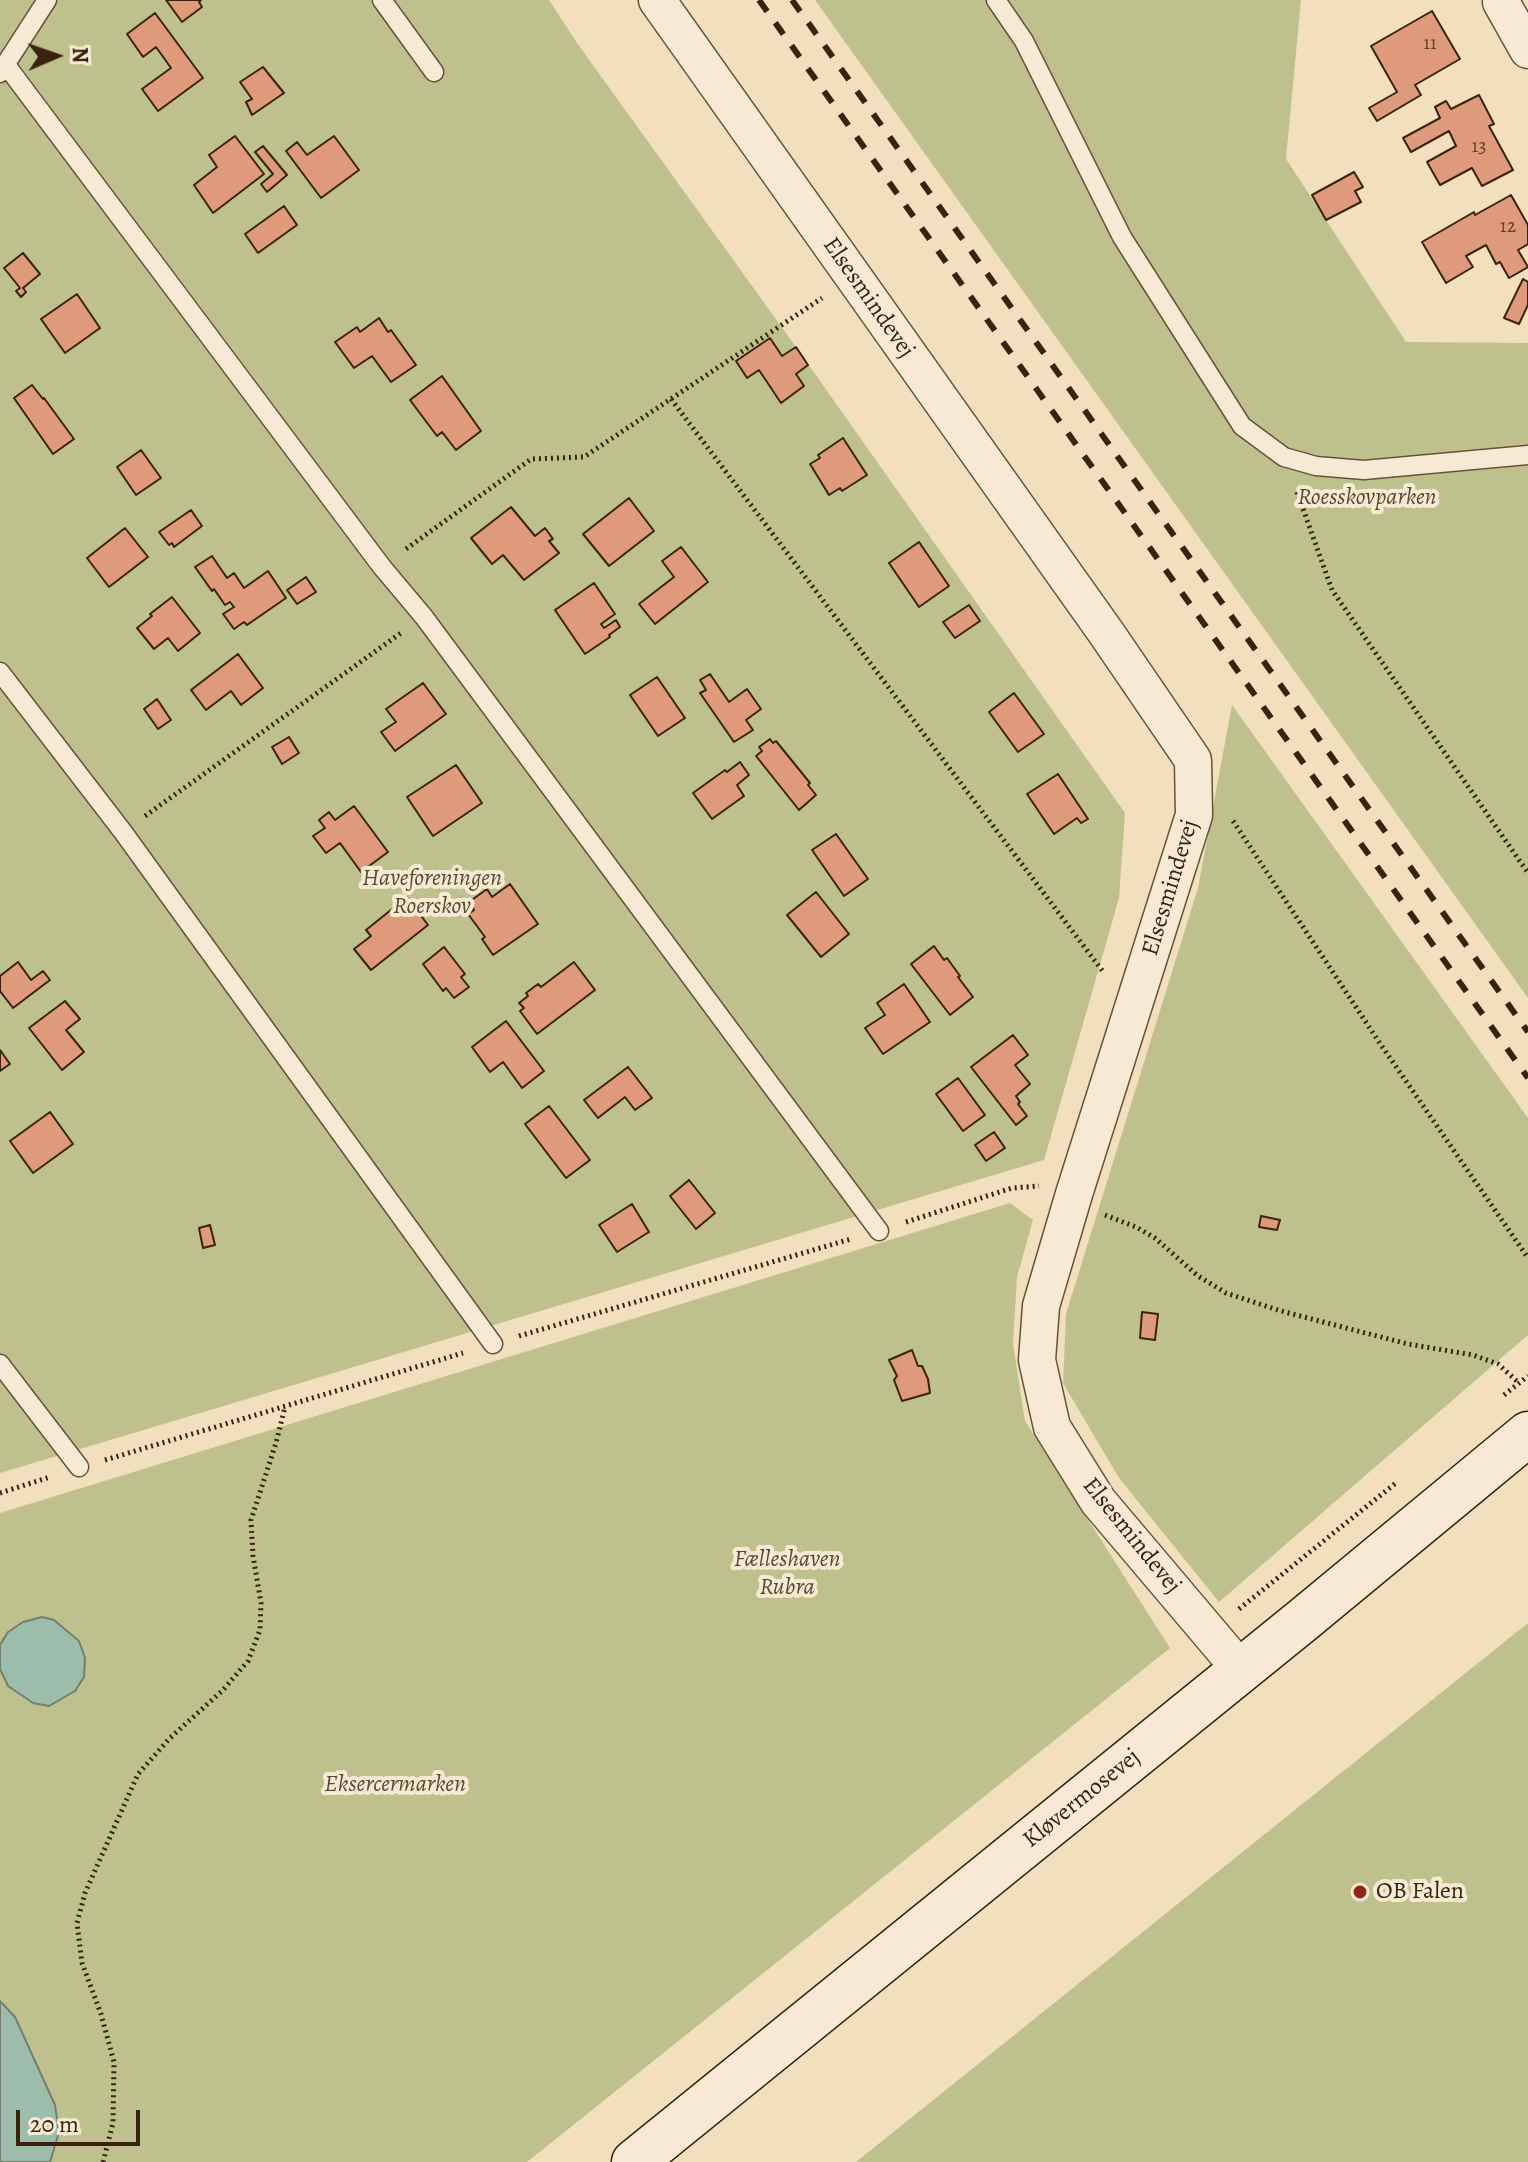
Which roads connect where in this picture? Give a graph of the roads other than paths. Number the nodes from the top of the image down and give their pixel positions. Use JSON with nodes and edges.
{"nodes":[{"id":1,"x":47,"y":0,"type":"edge"},
{"id":2,"x":382,"y":0,"type":"edge"},
{"id":3,"x":657,"y":0,"type":"edge"},
{"id":4,"x":996,"y":0,"type":"edge"},
{"id":5,"x":1501,"y":2,"type":"edge"},
{"id":6,"x":1528,"y":50,"type":"edge"},
{"id":7,"x":3,"y":69,"type":"edge"},
{"id":8,"x":434,"y":72,"type":"dead end"},
{"id":9,"x":1528,"y":455,"type":"edge"},
{"id":10,"x":0,"y":672,"type":"edge"},
{"id":11,"x":879,"y":1231,"type":"road end"},
{"id":12,"x":493,"y":1344,"type":"road end"},
{"id":13,"x":0,"y":1364,"type":"edge"},
{"id":14,"x":1528,"y":1434,"type":"edge"},
{"id":15,"x":79,"y":1467,"type":"road end"},
{"id":16,"x":1241,"y":1670,"type":"junction"},
{"id":17,"x":634,"y":2162,"type":"edge"}],
"edges":[{"from":1,"to":7,"type":"lane"},
{"from":2,"to":8,"type":"lane"},
{"from":3,"to":16,"type":"street","name":"Elsesmindevej"},
{"from":4,"to":9,"type":"lane"},
{"from":5,"to":6,"type":"street"},
{"from":7,"to":11,"type":"lane"},
{"from":10,"to":12,"type":"lane"},
{"from":13,"to":15,"type":"lane"},
{"from":14,"to":16,"type":"main road","name":"Kløvermosevej"},
{"from":16,"to":17,"type":"main road","name":"Kløvermosevej"}]}
